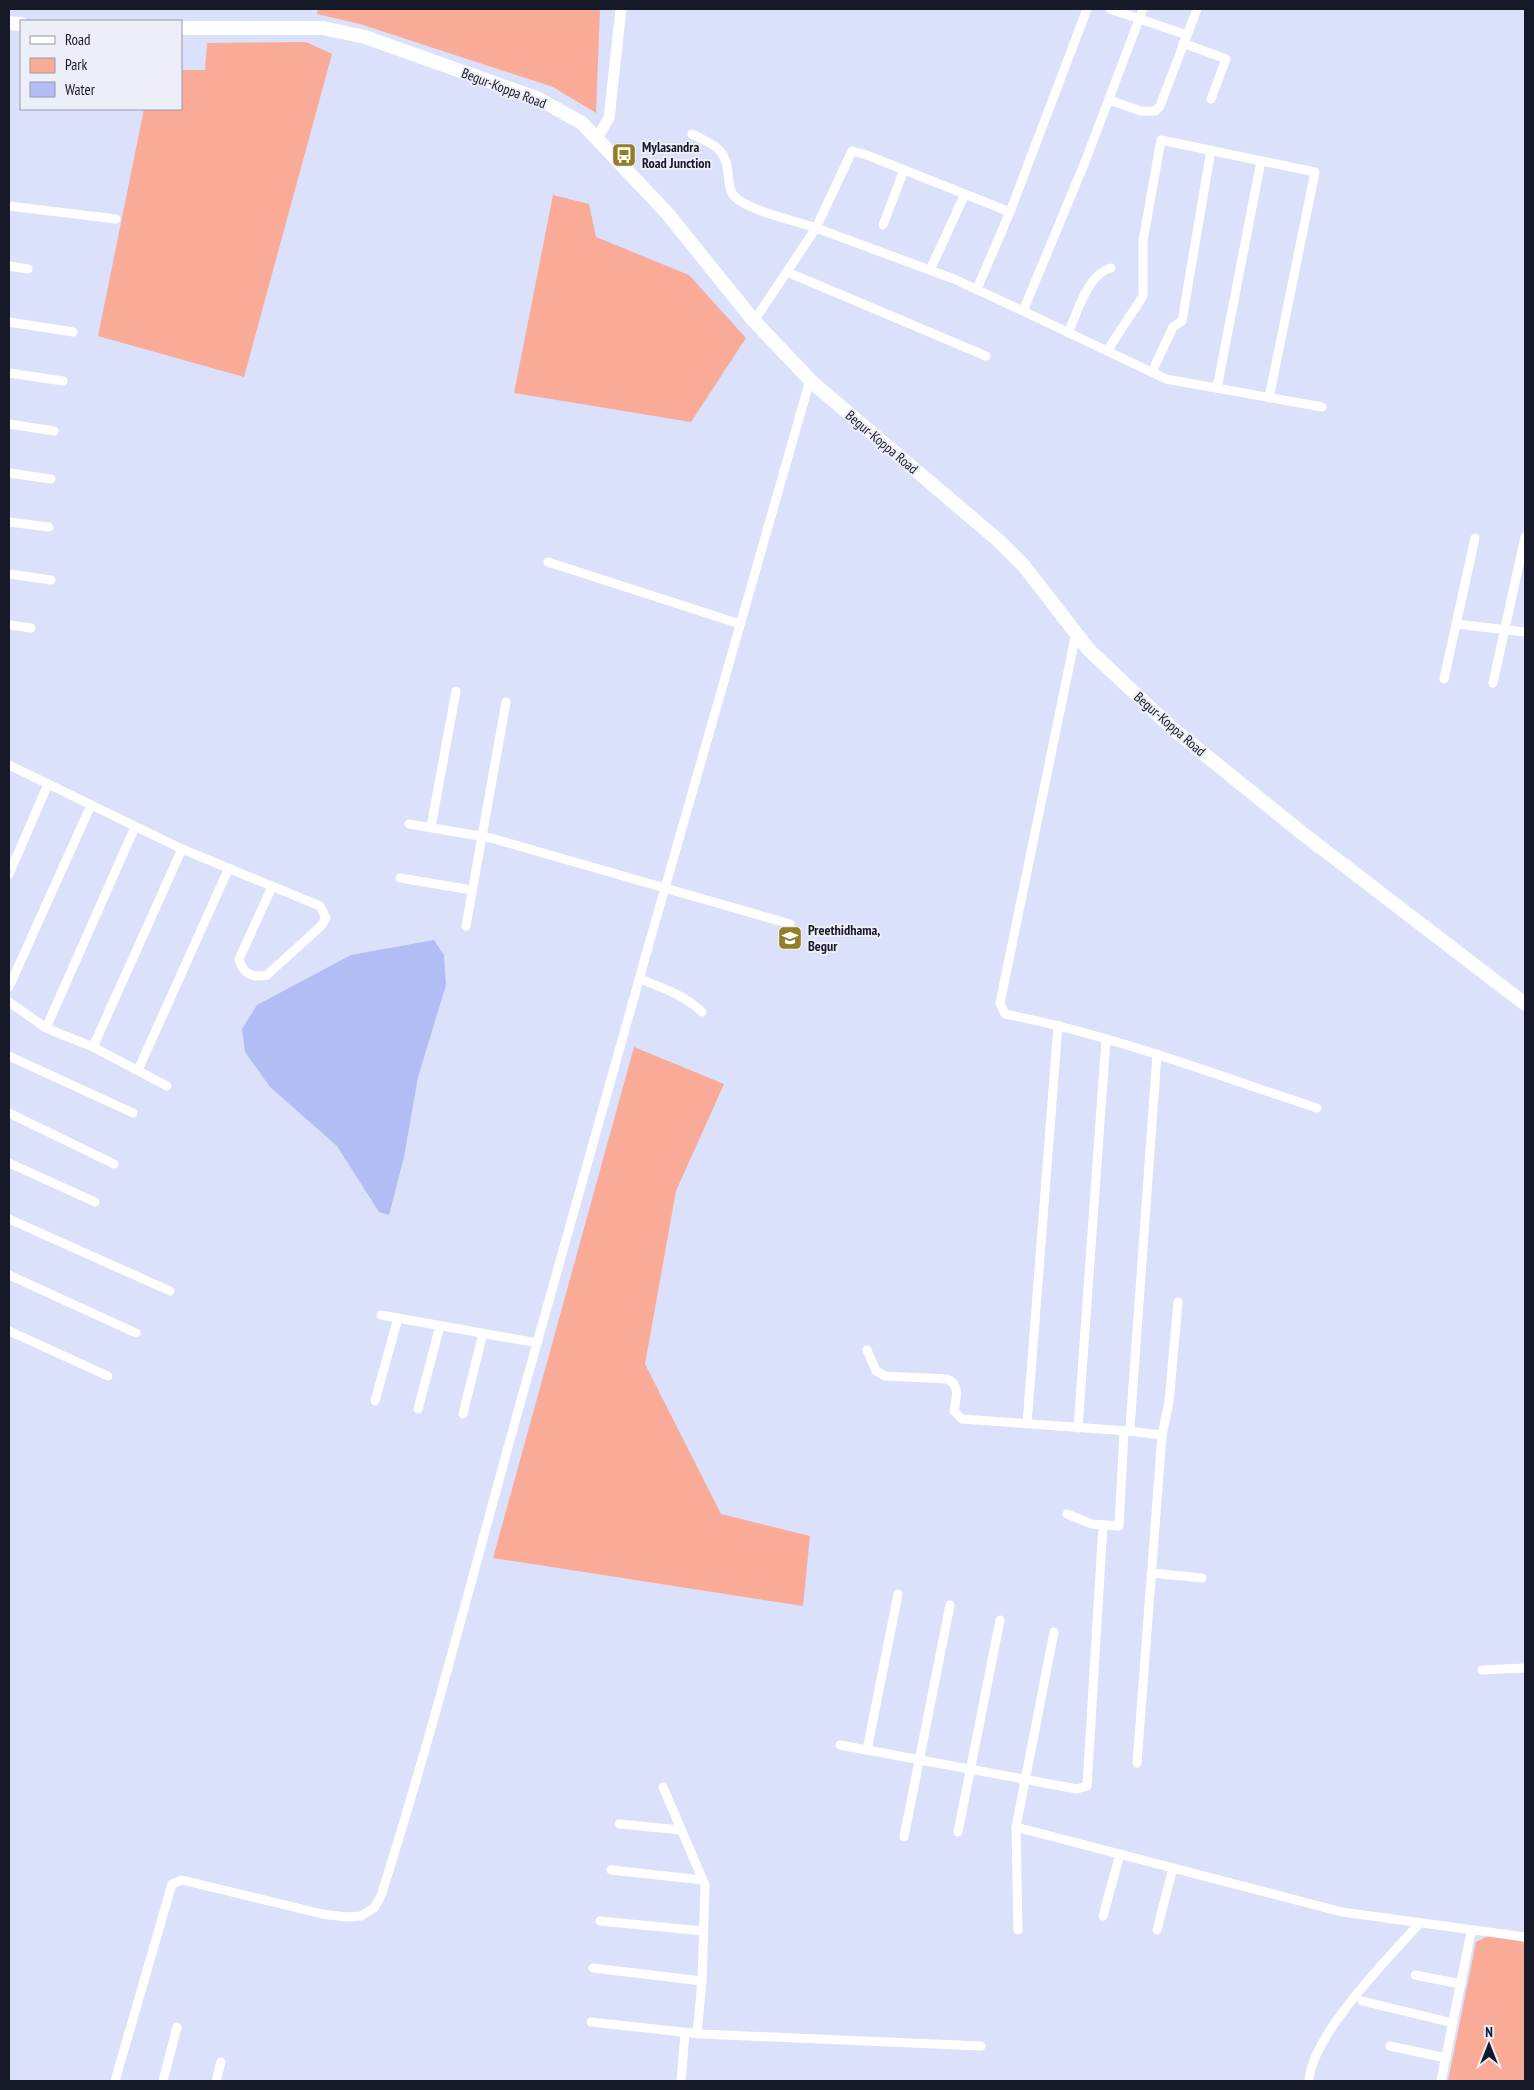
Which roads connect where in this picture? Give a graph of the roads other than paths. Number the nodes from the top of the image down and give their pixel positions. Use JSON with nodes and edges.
{"nodes":[{"id":1,"x":621,"y":9,"type":"edge"},
{"id":2,"x":1087,"y":9,"type":"edge"},
{"id":3,"x":1110,"y":9,"type":"edge"},
{"id":4,"x":1143,"y":9,"type":"edge"},
{"id":5,"x":1197,"y":9,"type":"edge"},
{"id":6,"x":1139,"y":20,"type":"junction"},
{"id":7,"x":182,"y":28,"type":"edge"},
{"id":8,"x":1185,"y":39,"type":"junction"},
{"id":9,"x":1211,"y":99,"type":"dead end"},
{"id":10,"x":1109,"y":100,"type":"junction"},
{"id":11,"x":692,"y":134,"type":"dead end"},
{"id":12,"x":597,"y":138,"type":"junction"},
{"id":13,"x":1211,"y":150,"type":"junction"},
{"id":14,"x":1261,"y":161,"type":"junction"},
{"id":15,"x":904,"y":170,"type":"junction"},
{"id":16,"x":965,"y":194,"type":"junction"},
{"id":17,"x":9,"y":206,"type":"edge"},
{"id":18,"x":1010,"y":212,"type":"junction"},
{"id":19,"x":116,"y":219,"type":"dead end"},
{"id":20,"x":883,"y":225,"type":"dead end"},
{"id":21,"x":816,"y":228,"type":"junction"},
{"id":22,"x":9,"y":266,"type":"edge"},
{"id":23,"x":1111,"y":268,"type":"dead end"},
{"id":24,"x":28,"y":269,"type":"dead end"},
{"id":25,"x":930,"y":270,"type":"junction"},
{"id":26,"x":787,"y":272,"type":"junction"},
{"id":27,"x":977,"y":289,"type":"junction"},
{"id":28,"x":1022,"y":311,"type":"junction"},
{"id":29,"x":754,"y":321,"type":"junction"},
{"id":30,"x":9,"y":322,"type":"edge"},
{"id":31,"x":73,"y":332,"type":"dead end"},
{"id":32,"x":1068,"y":333,"type":"junction"},
{"id":33,"x":1107,"y":351,"type":"junction"},
{"id":34,"x":986,"y":356,"type":"dead end"},
{"id":35,"x":1152,"y":372,"type":"junction"},
{"id":36,"x":9,"y":373,"type":"edge"},
{"id":37,"x":63,"y":380,"type":"dead end"},
{"id":38,"x":810,"y":380,"type":"junction"},
{"id":39,"x":1217,"y":388,"type":"junction"},
{"id":40,"x":1269,"y":398,"type":"junction"},
{"id":41,"x":1322,"y":408,"type":"dead end"},
{"id":42,"x":9,"y":424,"type":"edge"},
{"id":43,"x":54,"y":431,"type":"dead end"},
{"id":44,"x":9,"y":473,"type":"edge"},
{"id":45,"x":51,"y":479,"type":"dead end"},
{"id":46,"x":9,"y":522,"type":"edge"},
{"id":47,"x":49,"y":527,"type":"dead end"},
{"id":48,"x":1525,"y":537,"type":"edge"},
{"id":49,"x":1475,"y":538,"type":"dead end"},
{"id":50,"x":548,"y":562,"type":"dead end"},
{"id":51,"x":9,"y":574,"type":"edge"},
{"id":52,"x":51,"y":580,"type":"dead end"},
{"id":53,"x":740,"y":624,"type":"junction"},
{"id":54,"x":1456,"y":624,"type":"junction"},
{"id":55,"x":9,"y":625,"type":"edge"},
{"id":56,"x":32,"y":628,"type":"dead end"},
{"id":57,"x":1506,"y":630,"type":"junction"},
{"id":58,"x":1525,"y":632,"type":"edge"},
{"id":59,"x":1076,"y":633,"type":"junction"},
{"id":60,"x":1444,"y":679,"type":"dead end"},
{"id":61,"x":1493,"y":683,"type":"dead end"},
{"id":62,"x":456,"y":691,"type":"dead end"},
{"id":63,"x":506,"y":702,"type":"dead end"},
{"id":64,"x":9,"y":765,"type":"edge"},
{"id":65,"x":48,"y":784,"type":"junction"},
{"id":66,"x":91,"y":805,"type":"junction"},
{"id":67,"x":409,"y":824,"type":"dead end"},
{"id":68,"x":135,"y":827,"type":"junction"},
{"id":69,"x":431,"y":827,"type":"junction"},
{"id":70,"x":481,"y":836,"type":"junction"},
{"id":71,"x":182,"y":849,"type":"junction"},
{"id":72,"x":228,"y":870,"type":"junction"},
{"id":73,"x":9,"y":874,"type":"edge"},
{"id":74,"x":400,"y":878,"type":"dead end"},
{"id":75,"x":272,"y":887,"type":"junction"},
{"id":76,"x":664,"y":889,"type":"junction"},
{"id":77,"x":472,"y":890,"type":"junction"},
{"id":78,"x":790,"y":924,"type":"dead end"},
{"id":79,"x":466,"y":926,"type":"dead end"},
{"id":80,"x":640,"y":979,"type":"junction"},
{"id":81,"x":9,"y":987,"type":"edge"},
{"id":82,"x":9,"y":1002,"type":"edge"},
{"id":83,"x":1525,"y":1004,"type":"edge"},
{"id":84,"x":702,"y":1012,"type":"dead end"},
{"id":85,"x":1058,"y":1025,"type":"junction"},
{"id":86,"x":46,"y":1028,"type":"junction"},
{"id":87,"x":1106,"y":1039,"type":"junction"},
{"id":88,"x":93,"y":1047,"type":"junction"},
{"id":89,"x":1157,"y":1054,"type":"junction"},
{"id":90,"x":9,"y":1056,"type":"edge"},
{"id":91,"x":138,"y":1070,"type":"junction"},
{"id":92,"x":167,"y":1086,"type":"dead end"},
{"id":93,"x":1317,"y":1108,"type":"dead end"},
{"id":94,"x":9,"y":1113,"type":"edge"},
{"id":95,"x":133,"y":1113,"type":"dead end"},
{"id":96,"x":9,"y":1163,"type":"edge"},
{"id":97,"x":114,"y":1164,"type":"dead end"},
{"id":98,"x":96,"y":1202,"type":"dead end"},
{"id":99,"x":9,"y":1219,"type":"edge"},
{"id":100,"x":9,"y":1275,"type":"edge"},
{"id":101,"x":170,"y":1291,"type":"dead end"},
{"id":102,"x":1178,"y":1302,"type":"dead end"},
{"id":103,"x":381,"y":1315,"type":"dead end"},
{"id":104,"x":398,"y":1318,"type":"junction"},
{"id":105,"x":440,"y":1326,"type":"junction"},
{"id":106,"x":9,"y":1331,"type":"edge"},
{"id":107,"x":136,"y":1333,"type":"dead end"},
{"id":108,"x":483,"y":1334,"type":"junction"},
{"id":109,"x":537,"y":1343,"type":"junction"},
{"id":110,"x":867,"y":1350,"type":"dead end"},
{"id":111,"x":108,"y":1376,"type":"dead end"},
{"id":112,"x":375,"y":1401,"type":"dead end"},
{"id":113,"x":418,"y":1409,"type":"dead end"},
{"id":114,"x":463,"y":1414,"type":"dead end"},
{"id":115,"x":1027,"y":1424,"type":"junction"},
{"id":116,"x":1078,"y":1428,"type":"junction"},
{"id":117,"x":1126,"y":1431,"type":"junction"},
{"id":118,"x":1162,"y":1435,"type":"junction"},
{"id":119,"x":1067,"y":1514,"type":"dead end"},
{"id":120,"x":1104,"y":1525,"type":"junction"},
{"id":121,"x":1151,"y":1573,"type":"junction"},
{"id":122,"x":1202,"y":1578,"type":"dead end"},
{"id":123,"x":898,"y":1594,"type":"dead end"},
{"id":124,"x":950,"y":1605,"type":"dead end"},
{"id":125,"x":1000,"y":1620,"type":"dead end"},
{"id":126,"x":1054,"y":1632,"type":"dead end"},
{"id":127,"x":1525,"y":1668,"type":"edge"},
{"id":128,"x":1482,"y":1670,"type":"dead end"},
{"id":129,"x":840,"y":1745,"type":"dead end"},
{"id":130,"x":867,"y":1750,"type":"junction"},
{"id":131,"x":920,"y":1760,"type":"junction"},
{"id":132,"x":1137,"y":1763,"type":"dead end"},
{"id":133,"x":970,"y":1769,"type":"junction"},
{"id":134,"x":1025,"y":1779,"type":"junction"},
{"id":135,"x":663,"y":1787,"type":"dead end"},
{"id":136,"x":619,"y":1824,"type":"dead end"},
{"id":137,"x":1016,"y":1827,"type":"junction"},
{"id":138,"x":681,"y":1830,"type":"junction"},
{"id":139,"x":958,"y":1832,"type":"dead end"},
{"id":140,"x":904,"y":1837,"type":"dead end"},
{"id":141,"x":1120,"y":1854,"type":"junction"},
{"id":142,"x":1173,"y":1868,"type":"junction"},
{"id":143,"x":610,"y":1870,"type":"dead end"},
{"id":144,"x":703,"y":1880,"type":"junction"},
{"id":145,"x":1104,"y":1916,"type":"dead end"},
{"id":146,"x":600,"y":1921,"type":"dead end"},
{"id":147,"x":1420,"y":1923,"type":"junction"},
{"id":148,"x":1018,"y":1930,"type":"dead end"},
{"id":149,"x":1158,"y":1930,"type":"dead end"},
{"id":150,"x":704,"y":1931,"type":"junction"},
{"id":151,"x":1473,"y":1931,"type":"junction"},
{"id":152,"x":1525,"y":1937,"type":"edge"},
{"id":153,"x":593,"y":1968,"type":"dead end"},
{"id":154,"x":1415,"y":1975,"type":"dead end"},
{"id":155,"x":702,"y":1981,"type":"junction"},
{"id":156,"x":1461,"y":1984,"type":"junction"},
{"id":157,"x":1362,"y":2001,"type":"dead end"},
{"id":158,"x":591,"y":2022,"type":"dead end"},
{"id":159,"x":1453,"y":2023,"type":"junction"},
{"id":160,"x":177,"y":2027,"type":"dead end"},
{"id":161,"x":685,"y":2033,"type":"junction"},
{"id":162,"x":697,"y":2034,"type":"junction"},
{"id":163,"x":982,"y":2046,"type":"dead end"},
{"id":164,"x":1390,"y":2046,"type":"dead end"},
{"id":165,"x":1446,"y":2058,"type":"junction"},
{"id":166,"x":221,"y":2062,"type":"dead end"},
{"id":167,"x":115,"y":2081,"type":"edge"},
{"id":168,"x":164,"y":2081,"type":"edge"},
{"id":169,"x":216,"y":2081,"type":"edge"},
{"id":170,"x":681,"y":2081,"type":"edge"},
{"id":171,"x":1309,"y":2081,"type":"edge"},
{"id":172,"x":1441,"y":2081,"type":"edge"}],
"edges":[{"from":1,"to":12,"type":"street"},
{"from":2,"to":18,"type":"street"},
{"from":3,"to":6,"type":"street"},
{"from":4,"to":6,"type":"street"},
{"from":5,"to":8,"type":"street"},
{"from":6,"to":8,"type":"street"},
{"from":6,"to":10,"type":"street"},
{"from":7,"to":12,"type":"main road","name":"Begur-Koppa Road"},
{"from":8,"to":9,"type":"street"},
{"from":8,"to":10,"type":"street"},
{"from":10,"to":28,"type":"street"},
{"from":11,"to":21,"type":"street"},
{"from":12,"to":29,"type":"main road","name":"Begur-Koppa Road"},
{"from":13,"to":14,"type":"street"},
{"from":13,"to":33,"type":"street"},
{"from":13,"to":35,"type":"street"},
{"from":14,"to":39,"type":"street"},
{"from":14,"to":40,"type":"street"},
{"from":15,"to":16,"type":"street"},
{"from":15,"to":20,"type":"street"},
{"from":15,"to":21,"type":"street"},
{"from":16,"to":18,"type":"street"},
{"from":16,"to":25,"type":"street"},
{"from":17,"to":19,"type":"street"},
{"from":18,"to":27,"type":"street"},
{"from":21,"to":25,"type":"street"},
{"from":21,"to":26,"type":"street"},
{"from":22,"to":24,"type":"street"},
{"from":23,"to":32,"type":"street"},
{"from":25,"to":27,"type":"street"},
{"from":26,"to":29,"type":"street"},
{"from":26,"to":34,"type":"street"},
{"from":27,"to":28,"type":"street"},
{"from":28,"to":32,"type":"street"},
{"from":29,"to":38,"type":"main road","name":"Begur-Koppa Road"},
{"from":30,"to":31,"type":"street"},
{"from":32,"to":33,"type":"street"},
{"from":33,"to":35,"type":"street"},
{"from":35,"to":39,"type":"street"},
{"from":36,"to":37,"type":"street"},
{"from":38,"to":53,"type":"street"},
{"from":38,"to":59,"type":"main road","name":"Begur-Koppa Road"},
{"from":39,"to":40,"type":"street"},
{"from":40,"to":41,"type":"street"},
{"from":42,"to":43,"type":"street"},
{"from":44,"to":45,"type":"street"},
{"from":46,"to":47,"type":"street"},
{"from":48,"to":57,"type":"street"},
{"from":49,"to":54,"type":"street"},
{"from":50,"to":53,"type":"street"},
{"from":51,"to":52,"type":"street"},
{"from":53,"to":76,"type":"street"},
{"from":54,"to":57,"type":"street"},
{"from":54,"to":60,"type":"street"},
{"from":55,"to":56,"type":"street"},
{"from":57,"to":58,"type":"street"},
{"from":57,"to":61,"type":"street"},
{"from":59,"to":83,"type":"main road","name":"Begur-Koppa Road"},
{"from":59,"to":85,"type":"street"},
{"from":62,"to":69,"type":"street"},
{"from":63,"to":70,"type":"street"},
{"from":64,"to":65,"type":"street"},
{"from":65,"to":66,"type":"street"},
{"from":65,"to":73,"type":"street"},
{"from":66,"to":68,"type":"street"},
{"from":66,"to":81,"type":"street"},
{"from":67,"to":69,"type":"street"},
{"from":68,"to":71,"type":"street"},
{"from":68,"to":86,"type":"street"},
{"from":69,"to":70,"type":"street"},
{"from":70,"to":76,"type":"street"},
{"from":70,"to":77,"type":"street"},
{"from":71,"to":72,"type":"street"},
{"from":71,"to":88,"type":"street"},
{"from":72,"to":75,"type":"street"},
{"from":72,"to":91,"type":"street"},
{"from":74,"to":77,"type":"street"},
{"from":75,"to":75,"type":"street"},
{"from":76,"to":78,"type":"street"},
{"from":76,"to":80,"type":"street"},
{"from":77,"to":79,"type":"street"},
{"from":80,"to":84,"type":"street"},
{"from":80,"to":109,"type":"street"},
{"from":82,"to":86,"type":"street"},
{"from":85,"to":87,"type":"street"},
{"from":85,"to":115,"type":"street"},
{"from":86,"to":88,"type":"street"},
{"from":87,"to":89,"type":"street"},
{"from":87,"to":116,"type":"street"},
{"from":88,"to":91,"type":"street"},
{"from":89,"to":93,"type":"street"},
{"from":89,"to":117,"type":"street"},
{"from":90,"to":95,"type":"street"},
{"from":91,"to":92,"type":"street"},
{"from":94,"to":97,"type":"street"},
{"from":96,"to":98,"type":"street"},
{"from":99,"to":101,"type":"street"},
{"from":100,"to":107,"type":"street"},
{"from":102,"to":118,"type":"street"},
{"from":103,"to":104,"type":"street"},
{"from":104,"to":105,"type":"street"},
{"from":104,"to":112,"type":"street"},
{"from":105,"to":108,"type":"street"},
{"from":105,"to":113,"type":"street"},
{"from":106,"to":111,"type":"street"},
{"from":108,"to":109,"type":"street"},
{"from":108,"to":114,"type":"street"},
{"from":109,"to":167,"type":"street"},
{"from":110,"to":115,"type":"street"},
{"from":115,"to":116,"type":"street"},
{"from":116,"to":117,"type":"street"},
{"from":117,"to":118,"type":"street"},
{"from":117,"to":120,"type":"street"},
{"from":118,"to":121,"type":"street"},
{"from":119,"to":120,"type":"street"},
{"from":120,"to":134,"type":"street"},
{"from":121,"to":122,"type":"street"},
{"from":121,"to":132,"type":"street"},
{"from":123,"to":130,"type":"street"},
{"from":124,"to":131,"type":"street"},
{"from":125,"to":133,"type":"street"},
{"from":126,"to":134,"type":"street"},
{"from":127,"to":128,"type":"street"},
{"from":129,"to":130,"type":"street"},
{"from":130,"to":131,"type":"street"},
{"from":131,"to":133,"type":"street"},
{"from":131,"to":140,"type":"street"},
{"from":133,"to":134,"type":"street"},
{"from":133,"to":139,"type":"street"},
{"from":134,"to":137,"type":"street"},
{"from":135,"to":138,"type":"street"},
{"from":136,"to":138,"type":"street"},
{"from":137,"to":141,"type":"street"},
{"from":137,"to":148,"type":"street"},
{"from":138,"to":144,"type":"street"},
{"from":141,"to":142,"type":"street"},
{"from":141,"to":145,"type":"street"},
{"from":142,"to":147,"type":"street"},
{"from":142,"to":149,"type":"street"},
{"from":143,"to":144,"type":"street"},
{"from":144,"to":150,"type":"street"},
{"from":146,"to":150,"type":"street"},
{"from":147,"to":151,"type":"street"},
{"from":147,"to":171,"type":"street"},
{"from":150,"to":155,"type":"street"},
{"from":151,"to":152,"type":"street"},
{"from":151,"to":156,"type":"street"},
{"from":153,"to":155,"type":"street"},
{"from":154,"to":156,"type":"street"},
{"from":155,"to":162,"type":"street"},
{"from":156,"to":159,"type":"street"},
{"from":157,"to":159,"type":"street"},
{"from":158,"to":161,"type":"street"},
{"from":159,"to":165,"type":"street"},
{"from":160,"to":168,"type":"street"},
{"from":161,"to":162,"type":"street"},
{"from":161,"to":170,"type":"street"},
{"from":162,"to":163,"type":"street"},
{"from":164,"to":165,"type":"street"},
{"from":165,"to":172,"type":"street"},
{"from":166,"to":169,"type":"street"}]}
